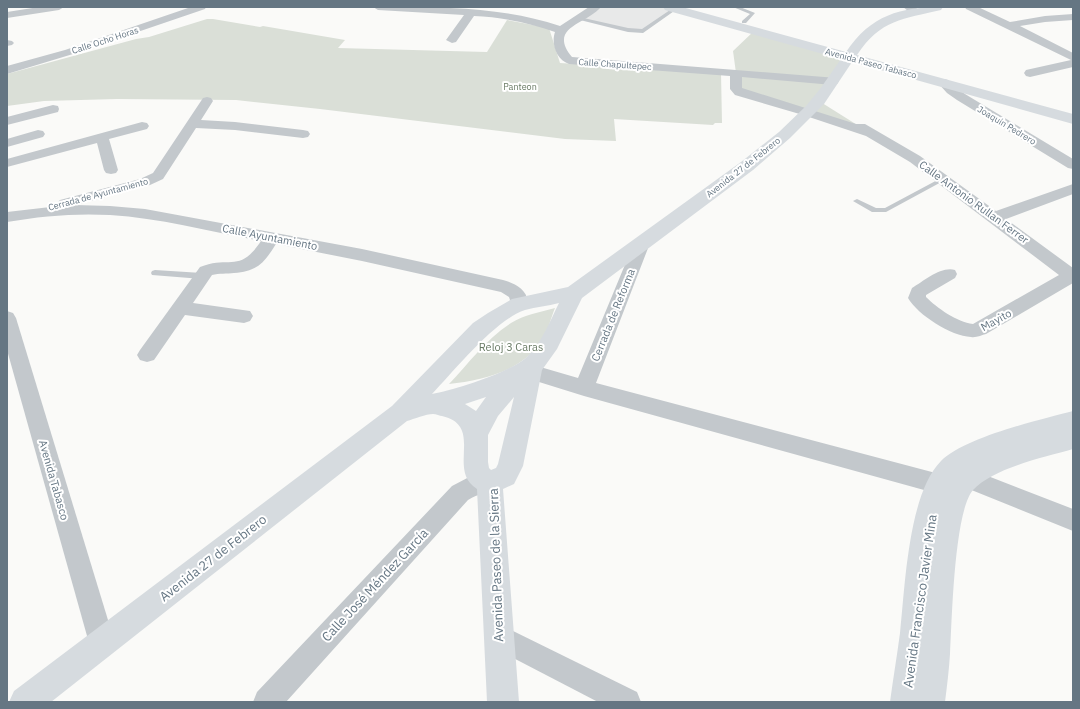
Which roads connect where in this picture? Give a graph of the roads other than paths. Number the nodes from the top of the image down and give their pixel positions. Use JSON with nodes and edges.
{"nodes":[{"id":1,"x":59,"y":7,"type":"edge"},
{"id":2,"x":201,"y":7,"type":"edge"},
{"id":3,"x":378,"y":7,"type":"edge"},
{"id":4,"x":596,"y":7,"type":"edge"},
{"id":5,"x":735,"y":7,"type":"edge"},
{"id":6,"x":937,"y":7,"type":"edge"},
{"id":7,"x":970,"y":7,"type":"edge"},
{"id":8,"x":678,"y":8,"type":"edge"},
{"id":9,"x":912,"y":9,"type":"edge"},
{"id":10,"x":485,"y":10,"type":"edge"},
{"id":11,"x":471,"y":12,"type":"junction"},
{"id":12,"x":7,"y":15,"type":"edge"},
{"id":13,"x":1073,"y":17,"type":"edge"},
{"id":14,"x":578,"y":19,"type":"junction"},
{"id":15,"x":744,"y":22,"type":"junction"},
{"id":16,"x":1009,"y":25,"type":"junction"},
{"id":17,"x":561,"y":30,"type":"junction"},
{"id":18,"x":452,"y":40,"type":"dead end"},
{"id":19,"x":851,"y":54,"type":"junction"},
{"id":20,"x":1073,"y":57,"type":"edge"},
{"id":21,"x":1073,"y":63,"type":"edge"},
{"id":22,"x":7,"y":70,"type":"edge"},
{"id":23,"x":736,"y":73,"type":"junction"},
{"id":24,"x":1030,"y":73,"type":"dead end"},
{"id":25,"x":833,"y":81,"type":"junction"},
{"id":26,"x":944,"y":83,"type":"junction"},
{"id":27,"x":208,"y":101,"type":"dead end"},
{"id":28,"x":814,"y":106,"type":"junction"},
{"id":29,"x":53,"y":109,"type":"dead end"},
{"id":30,"x":1073,"y":111,"type":"edge"},
{"id":31,"x":1073,"y":118,"type":"edge"},
{"id":32,"x":7,"y":121,"type":"edge"},
{"id":33,"x":194,"y":124,"type":"junction"},
{"id":34,"x":142,"y":126,"type":"dead end"},
{"id":35,"x":38,"y":134,"type":"dead end"},
{"id":36,"x":302,"y":134,"type":"dead end"},
{"id":37,"x":102,"y":137,"type":"junction"},
{"id":38,"x":7,"y":143,"type":"edge"},
{"id":39,"x":7,"y":163,"type":"edge"},
{"id":40,"x":1073,"y":165,"type":"edge"},
{"id":41,"x":111,"y":170,"type":"dead end"},
{"id":42,"x":943,"y":179,"type":"junction"},
{"id":43,"x":1073,"y":189,"type":"edge"},
{"id":44,"x":857,"y":201,"type":"dead end"},
{"id":45,"x":14,"y":216,"type":"edge"},
{"id":46,"x":995,"y":217,"type":"junction"},
{"id":47,"x":272,"y":237,"type":"junction"},
{"id":48,"x":642,"y":243,"type":"junction"},
{"id":49,"x":155,"y":273,"type":"dead end"},
{"id":50,"x":949,"y":274,"type":"dead end"},
{"id":51,"x":202,"y":276,"type":"junction"},
{"id":52,"x":1073,"y":277,"type":"edge"},
{"id":53,"x":574,"y":293,"type":"junction"},
{"id":54,"x":519,"y":304,"type":"junction"},
{"id":55,"x":180,"y":308,"type":"junction"},
{"id":56,"x":244,"y":316,"type":"dead end"},
{"id":57,"x":7,"y":318,"type":"edge"},
{"id":58,"x":147,"y":355,"type":"dead end"},
{"id":59,"x":531,"y":369,"type":"junction"},
{"id":60,"x":584,"y":388,"type":"junction"},
{"id":61,"x":432,"y":404,"type":"junction"},
{"id":62,"x":400,"y":413,"type":"junction"},
{"id":63,"x":1073,"y":421,"type":"edge"},
{"id":64,"x":476,"y":434,"type":"junction"},
{"id":65,"x":1073,"y":438,"type":"edge"},
{"id":66,"x":953,"y":481,"type":"junction"},
{"id":67,"x":490,"y":484,"type":"junction"},
{"id":68,"x":1073,"y":520,"type":"edge"},
{"id":69,"x":499,"y":637,"type":"junction"},
{"id":70,"x":102,"y":643,"type":"junction"},
{"id":71,"x":25,"y":702,"type":"edge"},
{"id":72,"x":267,"y":702,"type":"edge"},
{"id":73,"x":503,"y":702,"type":"edge"},
{"id":74,"x":627,"y":702,"type":"edge"},
{"id":75,"x":906,"y":702,"type":"edge"},
{"id":76,"x":929,"y":702,"type":"edge"}],
"edges":[{"from":1,"to":12,"type":"street"},
{"from":2,"to":22,"type":"street","name":"Calle Ocho Horas"},
{"from":3,"to":11,"type":"street"},
{"from":4,"to":14,"type":"street"},
{"from":5,"to":15,"type":"lane"},
{"from":6,"to":9,"type":"main road","name":"Avenida 27 de Febrero"},
{"from":7,"to":16,"type":"street"},
{"from":8,"to":14,"type":"lane"},
{"from":8,"to":15,"type":"main road","name":"Avenida Paseo Tabasco"},
{"from":8,"to":19,"type":"main road","name":"Avenida Paseo Tabasco"},
{"from":9,"to":19,"type":"main road","name":"Avenida 27 de Febrero"},
{"from":10,"to":11,"type":"street"},
{"from":10,"to":17,"type":"street"},
{"from":11,"to":18,"type":"street"},
{"from":13,"to":16,"type":"street"},
{"from":14,"to":17,"type":"street"},
{"from":15,"to":19,"type":"main road","name":"Avenida Paseo Tabasco"},
{"from":16,"to":20,"type":"street"},
{"from":17,"to":23,"type":"street","name":"Calle Chapultepec"},
{"from":19,"to":25,"type":"main road","name":"Avenida 27 de Febrero"},
{"from":19,"to":26,"type":"main road","name":"Avenida Paseo Tabasco"},
{"from":19,"to":30,"type":"main road","name":"Avenida Paseo Tabasco"},
{"from":21,"to":24,"type":"street"},
{"from":23,"to":25,"type":"street","name":"Calle Chapultepec"},
{"from":23,"to":28,"type":"street"},
{"from":25,"to":28,"type":"main road","name":"Avenida 27 de Febrero"},
{"from":26,"to":31,"type":"main road","name":"Avenida Paseo Tabasco"},
{"from":26,"to":40,"type":"street","name":"Joaquín Pedrero"},
{"from":27,"to":33,"type":"street","name":"Cerrada de Ayuntamiento"},
{"from":28,"to":42,"type":"street","name":"Calle Antonio Rullan Ferrer"},
{"from":28,"to":48,"type":"main road","name":"Avenida 27 de Febrero"},
{"from":29,"to":32,"type":"street"},
{"from":33,"to":36,"type":"street"},
{"from":33,"to":45,"type":"street","name":"Cerrada de Ayuntamiento"},
{"from":34,"to":37,"type":"street"},
{"from":35,"to":38,"type":"street"},
{"from":37,"to":39,"type":"street"},
{"from":37,"to":41,"type":"street"},
{"from":42,"to":44,"type":"lane"},
{"from":42,"to":46,"type":"street","name":"Calle Antonio Rullan Ferrer"},
{"from":43,"to":46,"type":"street"},
{"from":45,"to":47,"type":"street","name":"Calle Ayuntamiento"},
{"from":46,"to":52,"type":"street","name":"Calle Antonio Rullan Ferrer"},
{"from":47,"to":51,"type":"street"},
{"from":47,"to":54,"type":"street","name":"Calle Ayuntamiento"},
{"from":48,"to":53,"type":"main road","name":"Avenida 27 de Febrero"},
{"from":48,"to":60,"type":"street","name":"Cerrada de Reforma"},
{"from":49,"to":51,"type":"lane"},
{"from":50,"to":52,"type":"street","name":"Mayito"},
{"from":51,"to":55,"type":"street"},
{"from":53,"to":54,"type":"main road","name":"Avenida 27 de Febrero"},
{"from":53,"to":59,"type":"main road","name":"Avenida 27 de Febrero"},
{"from":54,"to":62,"type":"main road","name":"Avenida 27 de Febrero"},
{"from":55,"to":56,"type":"street"},
{"from":55,"to":58,"type":"street"},
{"from":57,"to":70,"type":"street","name":"Avenida Tabasco"},
{"from":59,"to":60,"type":"street"},
{"from":59,"to":61,"type":"main road","name":"Avenida 27 de Febrero"},
{"from":59,"to":64,"type":"main road"},
{"from":59,"to":67,"type":"main road","name":"Avenida Paseo de la Sierra"},
{"from":60,"to":66,"type":"street"},
{"from":61,"to":62,"type":"main road","name":"Avenida 27 de Febrero"},
{"from":61,"to":64,"type":"main road"},
{"from":62,"to":70,"type":"main road","name":"Avenida 27 de Febrero"},
{"from":63,"to":66,"type":"main road"},
{"from":64,"to":67,"type":"main road"},
{"from":65,"to":66,"type":"main road"},
{"from":66,"to":68,"type":"street"},
{"from":66,"to":75,"type":"main road","name":"Avenida Francisco Javier Mina"},
{"from":66,"to":76,"type":"main road","name":"Avenida Francisco Javier Mina"},
{"from":67,"to":69,"type":"main road","name":"Avenida Paseo de la Sierra"},
{"from":67,"to":72,"type":"street","name":"Calle José Méndez García"},
{"from":69,"to":73,"type":"main road","name":"Avenida Paseo de la Sierra"},
{"from":69,"to":74,"type":"street"},
{"from":70,"to":71,"type":"main road","name":"Avenida 27 de Febrero"}]}
